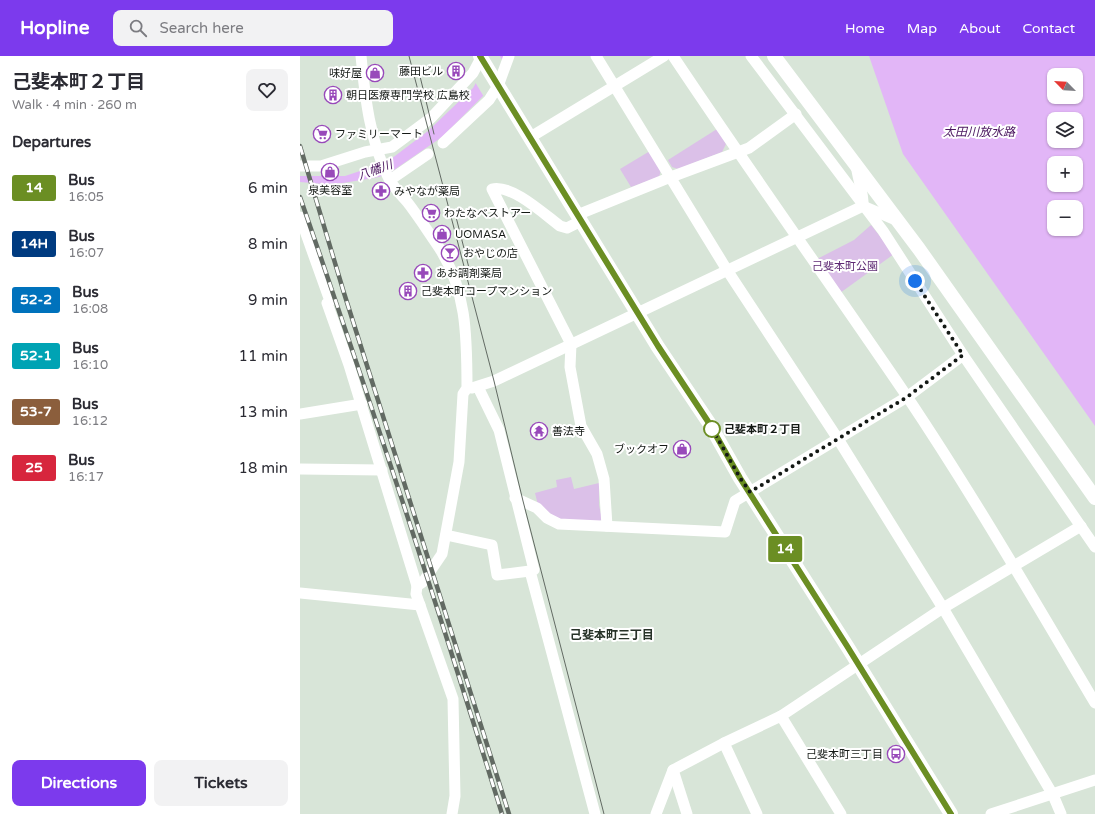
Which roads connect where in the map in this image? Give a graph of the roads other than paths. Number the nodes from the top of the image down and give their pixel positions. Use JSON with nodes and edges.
{"nodes":[{"id":1,"x":361,"y":56,"type":"edge"},
{"id":2,"x":509,"y":56,"type":"edge"},
{"id":3,"x":596,"y":56,"type":"edge"},
{"id":4,"x":664,"y":56,"type":"edge"},
{"id":5,"x":673,"y":56,"type":"edge"},
{"id":6,"x":751,"y":56,"type":"edge"},
{"id":7,"x":774,"y":56,"type":"edge"},
{"id":8,"x":482,"y":58,"type":"edge"},
{"id":9,"x":496,"y":83,"type":"junction"},
{"id":10,"x":615,"y":85,"type":"junction"},
{"id":11,"x":796,"y":114,"type":"junction"},
{"id":12,"x":530,"y":138,"type":"junction"},
{"id":13,"x":443,"y":143,"type":"dead end"},
{"id":14,"x":378,"y":150,"type":"junction"},
{"id":15,"x":737,"y":152,"type":"junction"},
{"id":16,"x":428,"y":154,"type":"dead end"},
{"id":17,"x":856,"y":163,"type":"junction"},
{"id":18,"x":300,"y":166,"type":"edge"},
{"id":19,"x":671,"y":177,"type":"junction"},
{"id":20,"x":389,"y":178,"type":"junction"},
{"id":21,"x":863,"y":206,"type":"junction"},
{"id":22,"x":300,"y":217,"type":"edge"},
{"id":23,"x":579,"y":218,"type":"junction"},
{"id":24,"x":899,"y":221,"type":"junction"},
{"id":25,"x":796,"y":237,"type":"junction"},
{"id":26,"x":304,"y":247,"type":"edge"},
{"id":27,"x":727,"y":270,"type":"junction"},
{"id":28,"x":637,"y":313,"type":"junction"},
{"id":29,"x":571,"y":344,"type":"junction"},
{"id":30,"x":963,"y":355,"type":"junction"},
{"id":31,"x":473,"y":388,"type":"junction"},
{"id":32,"x":907,"y":397,"type":"junction"},
{"id":33,"x":362,"y":404,"type":"junction"},
{"id":34,"x":300,"y":414,"type":"edge"},
{"id":35,"x":838,"y":439,"type":"junction"},
{"id":36,"x":300,"y":469,"type":"edge"},
{"id":37,"x":382,"y":470,"type":"junction"},
{"id":38,"x":750,"y":492,"type":"junction"},
{"id":39,"x":515,"y":498,"type":"junction"},
{"id":40,"x":1095,"y":498,"type":"edge"},
{"id":41,"x":606,"y":526,"type":"junction"},
{"id":42,"x":1081,"y":526,"type":"junction"},
{"id":43,"x":446,"y":535,"type":"junction"},
{"id":44,"x":1095,"y":547,"type":"edge"},
{"id":45,"x":1014,"y":566,"type":"junction"},
{"id":46,"x":530,"y":571,"type":"junction"},
{"id":47,"x":417,"y":586,"type":"junction"},
{"id":48,"x":300,"y":593,"type":"edge"},
{"id":49,"x":420,"y":605,"type":"junction"},
{"id":50,"x":943,"y":608,"type":"junction"},
{"id":51,"x":858,"y":664,"type":"junction"},
{"id":52,"x":1095,"y":703,"type":"edge"},
{"id":53,"x":781,"y":716,"type":"junction"},
{"id":54,"x":724,"y":743,"type":"junction"},
{"id":55,"x":673,"y":770,"type":"junction"},
{"id":56,"x":1095,"y":780,"type":"edge"},
{"id":57,"x":1053,"y":795,"type":"junction"},
{"id":58,"x":452,"y":814,"type":"edge"},
{"id":59,"x":595,"y":814,"type":"edge"},
{"id":60,"x":656,"y":814,"type":"edge"},
{"id":61,"x":687,"y":814,"type":"edge"},
{"id":62,"x":757,"y":814,"type":"edge"},
{"id":63,"x":841,"y":814,"type":"edge"},
{"id":64,"x":950,"y":814,"type":"edge"},
{"id":65,"x":991,"y":814,"type":"edge"},
{"id":66,"x":1061,"y":814,"type":"edge"}],
"edges":[{"from":1,"to":14,"type":"street"},
{"from":2,"to":9,"type":"street"},
{"from":3,"to":10,"type":"street"},
{"from":4,"to":10,"type":"street"},
{"from":5,"to":15,"type":"street"},
{"from":6,"to":11,"type":"street"},
{"from":7,"to":17,"type":"street"},
{"from":8,"to":9,"type":"street"},
{"from":8,"to":14,"type":"street"},
{"from":9,"to":12,"type":"street"},
{"from":9,"to":13,"type":"street"},
{"from":10,"to":12,"type":"street"},
{"from":10,"to":19,"type":"street"},
{"from":11,"to":15,"type":"street"},
{"from":11,"to":21,"type":"street"},
{"from":12,"to":23,"type":"street"},
{"from":14,"to":18,"type":"street"},
{"from":14,"to":20,"type":"street"},
{"from":15,"to":19,"type":"street"},
{"from":15,"to":25,"type":"street"},
{"from":16,"to":20,"type":"street"},
{"from":17,"to":21,"type":"street"},
{"from":17,"to":24,"type":"street"},
{"from":19,"to":23,"type":"street"},
{"from":19,"to":27,"type":"street"},
{"from":20,"to":31,"type":"street"},
{"from":21,"to":24,"type":"street"},
{"from":21,"to":25,"type":"street"},
{"from":21,"to":30,"type":"street"},
{"from":22,"to":26,"type":"street"},
{"from":23,"to":28,"type":"street"},
{"from":23,"to":29,"type":"street"},
{"from":24,"to":40,"type":"street"},
{"from":25,"to":27,"type":"street"},
{"from":25,"to":32,"type":"street"},
{"from":26,"to":33,"type":"street"},
{"from":27,"to":28,"type":"street"},
{"from":27,"to":35,"type":"street"},
{"from":28,"to":29,"type":"street"},
{"from":28,"to":38,"type":"street"},
{"from":29,"to":31,"type":"street"},
{"from":29,"to":41,"type":"street"},
{"from":30,"to":32,"type":"street"},
{"from":30,"to":42,"type":"street"},
{"from":31,"to":39,"type":"street"},
{"from":31,"to":43,"type":"street"},
{"from":32,"to":35,"type":"street"},
{"from":32,"to":45,"type":"street"},
{"from":33,"to":34,"type":"street"},
{"from":33,"to":37,"type":"street"},
{"from":35,"to":38,"type":"street"},
{"from":35,"to":50,"type":"street"},
{"from":36,"to":37,"type":"street"},
{"from":37,"to":47,"type":"street"},
{"from":38,"to":41,"type":"street"},
{"from":38,"to":51,"type":"street"},
{"from":39,"to":41,"type":"street"},
{"from":39,"to":46,"type":"street"},
{"from":42,"to":44,"type":"street"},
{"from":42,"to":45,"type":"street"},
{"from":43,"to":46,"type":"street"},
{"from":43,"to":47,"type":"street"},
{"from":45,"to":50,"type":"street"},
{"from":45,"to":52,"type":"street"},
{"from":46,"to":59,"type":"street"},
{"from":47,"to":49,"type":"street"},
{"from":48,"to":49,"type":"street"},
{"from":49,"to":58,"type":"street"},
{"from":50,"to":51,"type":"street"},
{"from":50,"to":57,"type":"street"},
{"from":51,"to":53,"type":"street"},
{"from":51,"to":64,"type":"street"},
{"from":53,"to":54,"type":"street"},
{"from":53,"to":63,"type":"street"},
{"from":54,"to":55,"type":"street"},
{"from":54,"to":62,"type":"street"},
{"from":55,"to":60,"type":"street"},
{"from":55,"to":61,"type":"street"},
{"from":56,"to":57,"type":"street"},
{"from":57,"to":65,"type":"street"},
{"from":57,"to":66,"type":"street"}]}
